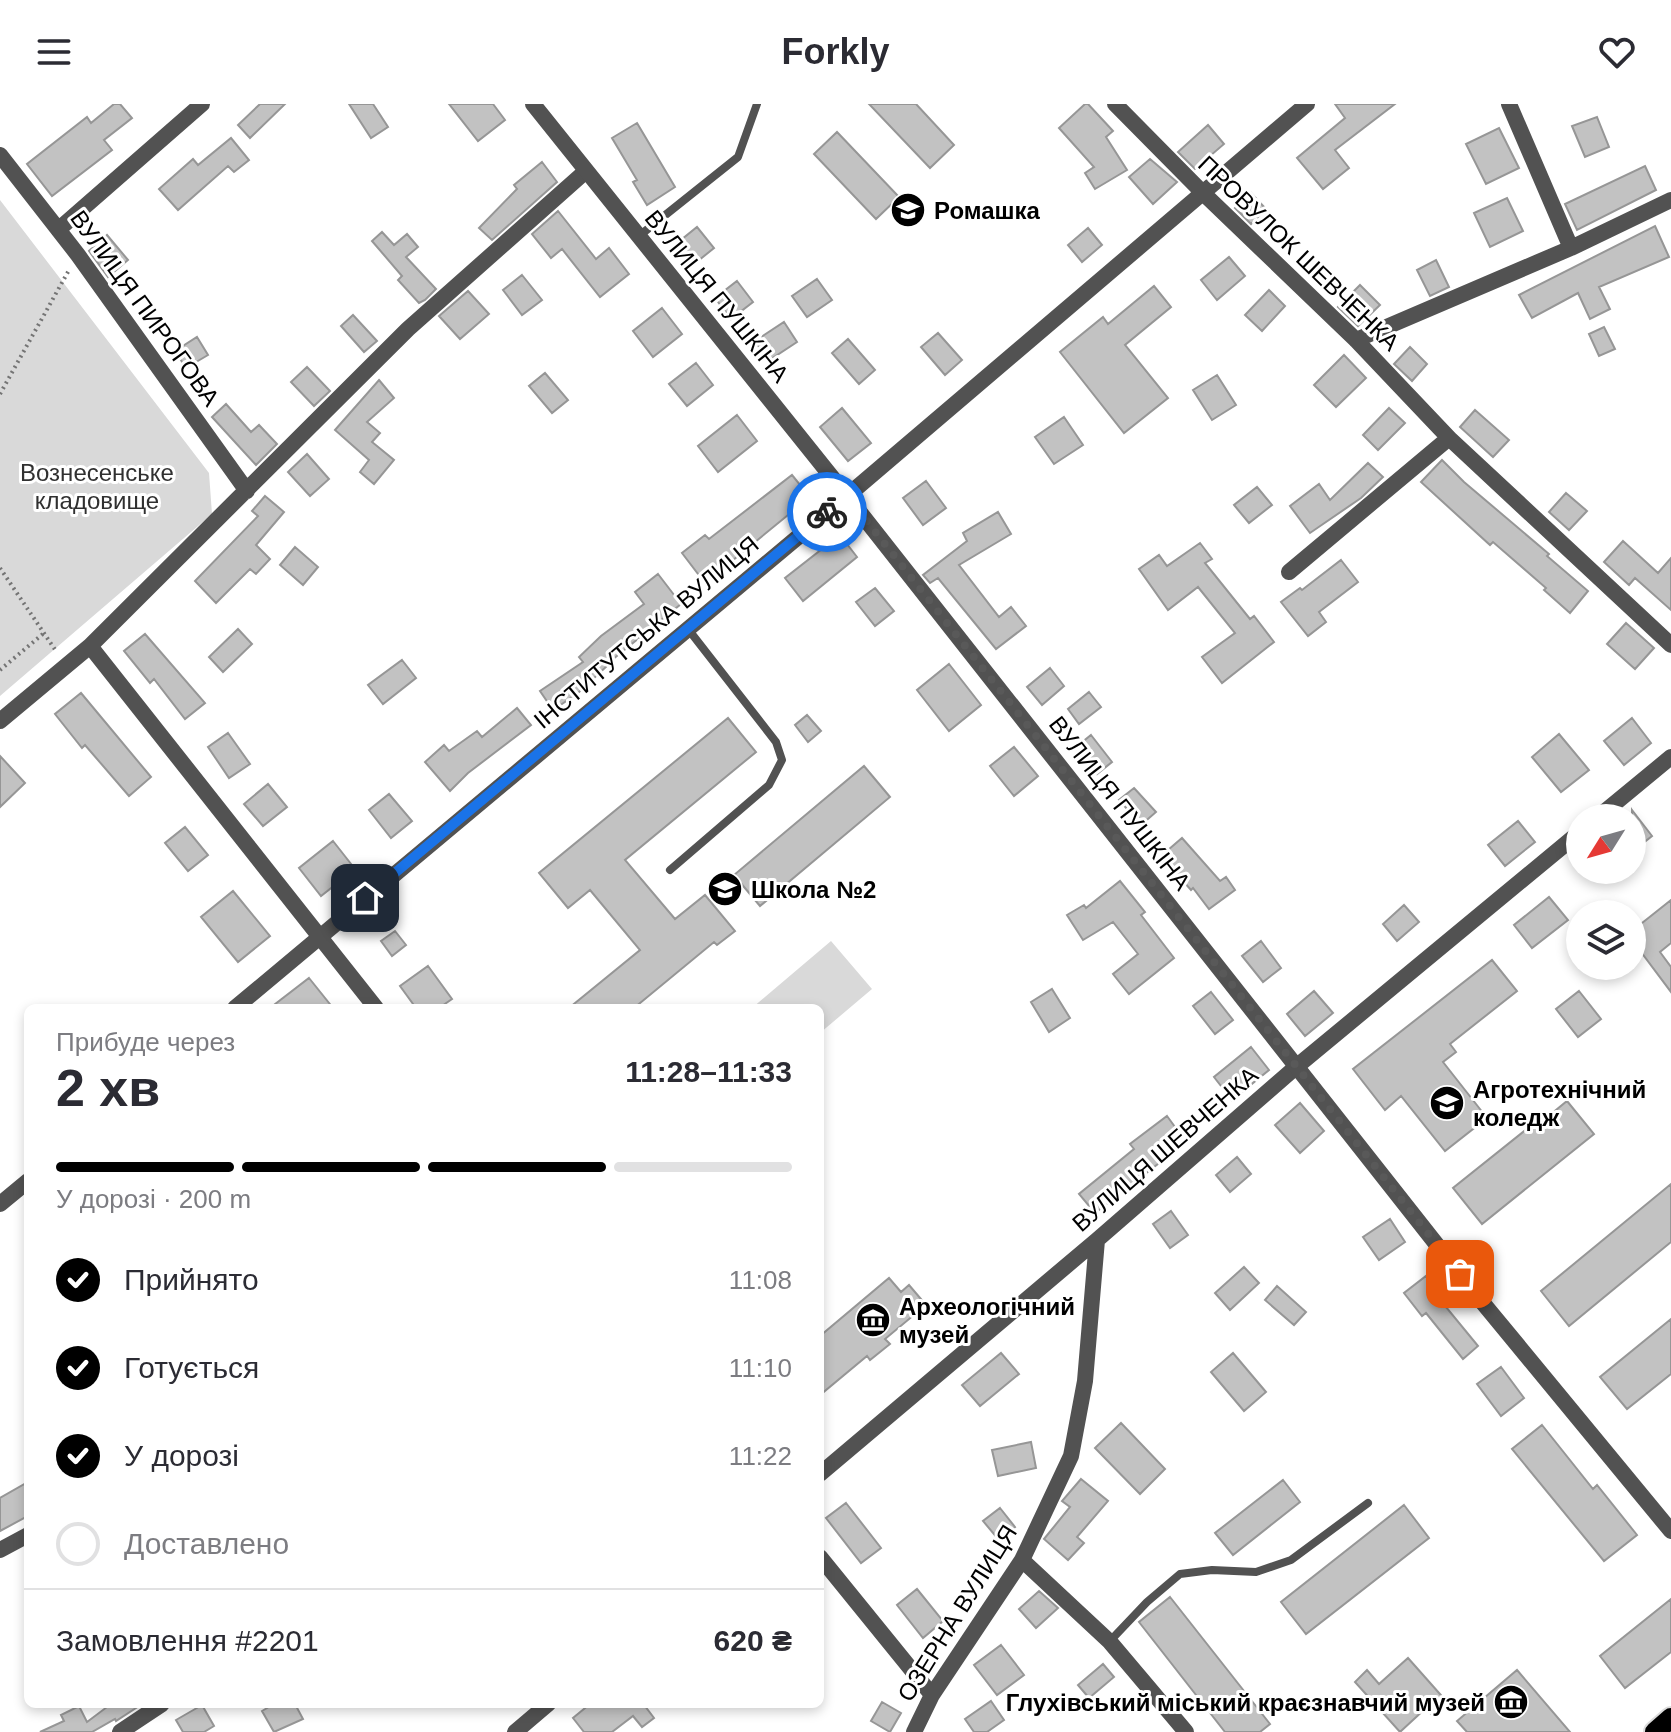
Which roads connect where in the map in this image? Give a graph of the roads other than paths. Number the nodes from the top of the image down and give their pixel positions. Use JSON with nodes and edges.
{"nodes":[{"id":1,"x":202,"y":104,"type":"edge"},
{"id":2,"x":533,"y":104,"type":"edge"},
{"id":3,"x":757,"y":104,"type":"edge"},
{"id":4,"x":1115,"y":104,"type":"edge"},
{"id":5,"x":1307,"y":104,"type":"edge"},
{"id":6,"x":1509,"y":104,"type":"edge"},
{"id":7,"x":0,"y":155,"type":"edge"},
{"id":8,"x":586,"y":171,"type":"junction"},
{"id":9,"x":1202,"y":192,"type":"junction"},
{"id":10,"x":1671,"y":200,"type":"edge"},
{"id":11,"x":59,"y":229,"type":"junction"},
{"id":12,"x":639,"y":237,"type":"junction"},
{"id":13,"x":1571,"y":248,"type":"junction"},
{"id":14,"x":1356,"y":340,"type":"junction"},
{"id":15,"x":1449,"y":438,"type":"junction"},
{"id":16,"x":247,"y":491,"type":"junction"},
{"id":17,"x":847,"y":496,"type":"junction"},
{"id":18,"x":1289,"y":572,"type":"dead end"},
{"id":19,"x":687,"y":628,"type":"junction"},
{"id":20,"x":1671,"y":645,"type":"edge"},
{"id":21,"x":90,"y":646,"type":"junction"},
{"id":22,"x":0,"y":721,"type":"edge"},
{"id":23,"x":1671,"y":757,"type":"edge"},
{"id":24,"x":1614,"y":804,"type":"edge"},
{"id":25,"x":1566,"y":844,"type":"edge"},
{"id":26,"x":670,"y":870,"type":"dead end"},
{"id":27,"x":318,"y":937,"type":"junction"},
{"id":28,"x":240,"y":1004,"type":"edge"},
{"id":29,"x":373,"y":1004,"type":"edge"},
{"id":30,"x":1296,"y":1067,"type":"junction"},
{"id":31,"x":24,"y":1184,"type":"edge"},
{"id":32,"x":0,"y":1204,"type":"edge"},
{"id":33,"x":1097,"y":1240,"type":"junction"},
{"id":34,"x":824,"y":1471,"type":"edge"},
{"id":35,"x":1368,"y":1503,"type":"dead end"},
{"id":36,"x":1671,"y":1531,"type":"edge"},
{"id":37,"x":24,"y":1537,"type":"edge"},
{"id":38,"x":0,"y":1550,"type":"edge"},
{"id":39,"x":1022,"y":1560,"type":"junction"},
{"id":40,"x":824,"y":1562,"type":"edge"},
{"id":41,"x":1110,"y":1642,"type":"junction"},
{"id":42,"x":932,"y":1695,"type":"junction"},
{"id":43,"x":156,"y":1708,"type":"edge"},
{"id":44,"x":543,"y":1708,"type":"edge"},
{"id":45,"x":1671,"y":1718,"type":"edge"},
{"id":46,"x":120,"y":1732,"type":"edge"},
{"id":47,"x":515,"y":1732,"type":"edge"},
{"id":48,"x":914,"y":1732,"type":"edge"},
{"id":49,"x":1186,"y":1732,"type":"edge"},
{"id":50,"x":1655,"y":1732,"type":"edge"}],
"edges":[{"from":1,"to":11,"type":"street"},
{"from":2,"to":8,"type":"street","name":"ВУЛИЦЯ ПУШКІНА"},
{"from":3,"to":12,"type":"lane"},
{"from":4,"to":9,"type":"street","name":"ПРОВУЛОК ШЕВЧЕНКА"},
{"from":5,"to":9,"type":"street","name":"ІНСТИТУТСЬКА ВУЛИЦЯ"},
{"from":6,"to":13,"type":"street"},
{"from":7,"to":11,"type":"street","name":"ВУЛИЦЯ ПИРОГОВА"},
{"from":8,"to":12,"type":"street","name":"ВУЛИЦЯ ПУШКІНА"},
{"from":8,"to":16,"type":"street"},
{"from":9,"to":14,"type":"street","name":"ПРОВУЛОК ШЕВЧЕНКА"},
{"from":9,"to":17,"type":"street","name":"ІНСТИТУТСЬКА ВУЛИЦЯ"},
{"from":10,"to":13,"type":"street"},
{"from":11,"to":16,"type":"street","name":"ВУЛИЦЯ ПИРОГОВА"},
{"from":12,"to":17,"type":"street","name":"ВУЛИЦЯ ПУШКІНА"},
{"from":13,"to":14,"type":"street"},
{"from":14,"to":15,"type":"street","name":"ПРОВУЛОК ШЕВЧЕНКА"},
{"from":15,"to":18,"type":"street"},
{"from":15,"to":20,"type":"street","name":"ПРОВУЛОК ШЕВЧЕНКА"},
{"from":16,"to":21,"type":"street"},
{"from":17,"to":19,"type":"street","name":"ІНСТИТУТСЬКА ВУЛИЦЯ"},
{"from":17,"to":30,"type":"street","name":"ВУЛИЦЯ ПУШКІНА"},
{"from":19,"to":26,"type":"lane"},
{"from":19,"to":27,"type":"street","name":"ІНСТИТУТСЬКА ВУЛИЦЯ"},
{"from":21,"to":22,"type":"street"},
{"from":21,"to":27,"type":"street"},
{"from":23,"to":24,"type":"street"},
{"from":25,"to":30,"type":"street","name":"ВУЛИЦЯ ШЕВЧЕНКА"},
{"from":27,"to":28,"type":"street","name":"ІНСТИТУТСЬКА ВУЛИЦЯ"},
{"from":27,"to":29,"type":"street"},
{"from":30,"to":33,"type":"street","name":"ВУЛИЦЯ ШЕВЧЕНКА"},
{"from":30,"to":36,"type":"street","name":"ВУЛИЦЯ ПУШКІНА"},
{"from":31,"to":32,"type":"street"},
{"from":33,"to":34,"type":"street","name":"ВУЛИЦЯ ШЕВЧЕНКА"},
{"from":33,"to":39,"type":"street","name":"ОЗЕРНА ВУЛИЦЯ"},
{"from":35,"to":41,"type":"lane"},
{"from":37,"to":38,"type":"street"},
{"from":39,"to":41,"type":"street"},
{"from":39,"to":42,"type":"street","name":"ОЗЕРНА ВУЛИЦЯ"},
{"from":40,"to":42,"type":"street"},
{"from":41,"to":49,"type":"street"},
{"from":42,"to":48,"type":"street","name":"ОЗЕРНА ВУЛИЦЯ"},
{"from":43,"to":46,"type":"street"},
{"from":44,"to":47,"type":"street"},
{"from":45,"to":50,"type":"main road"}]}
